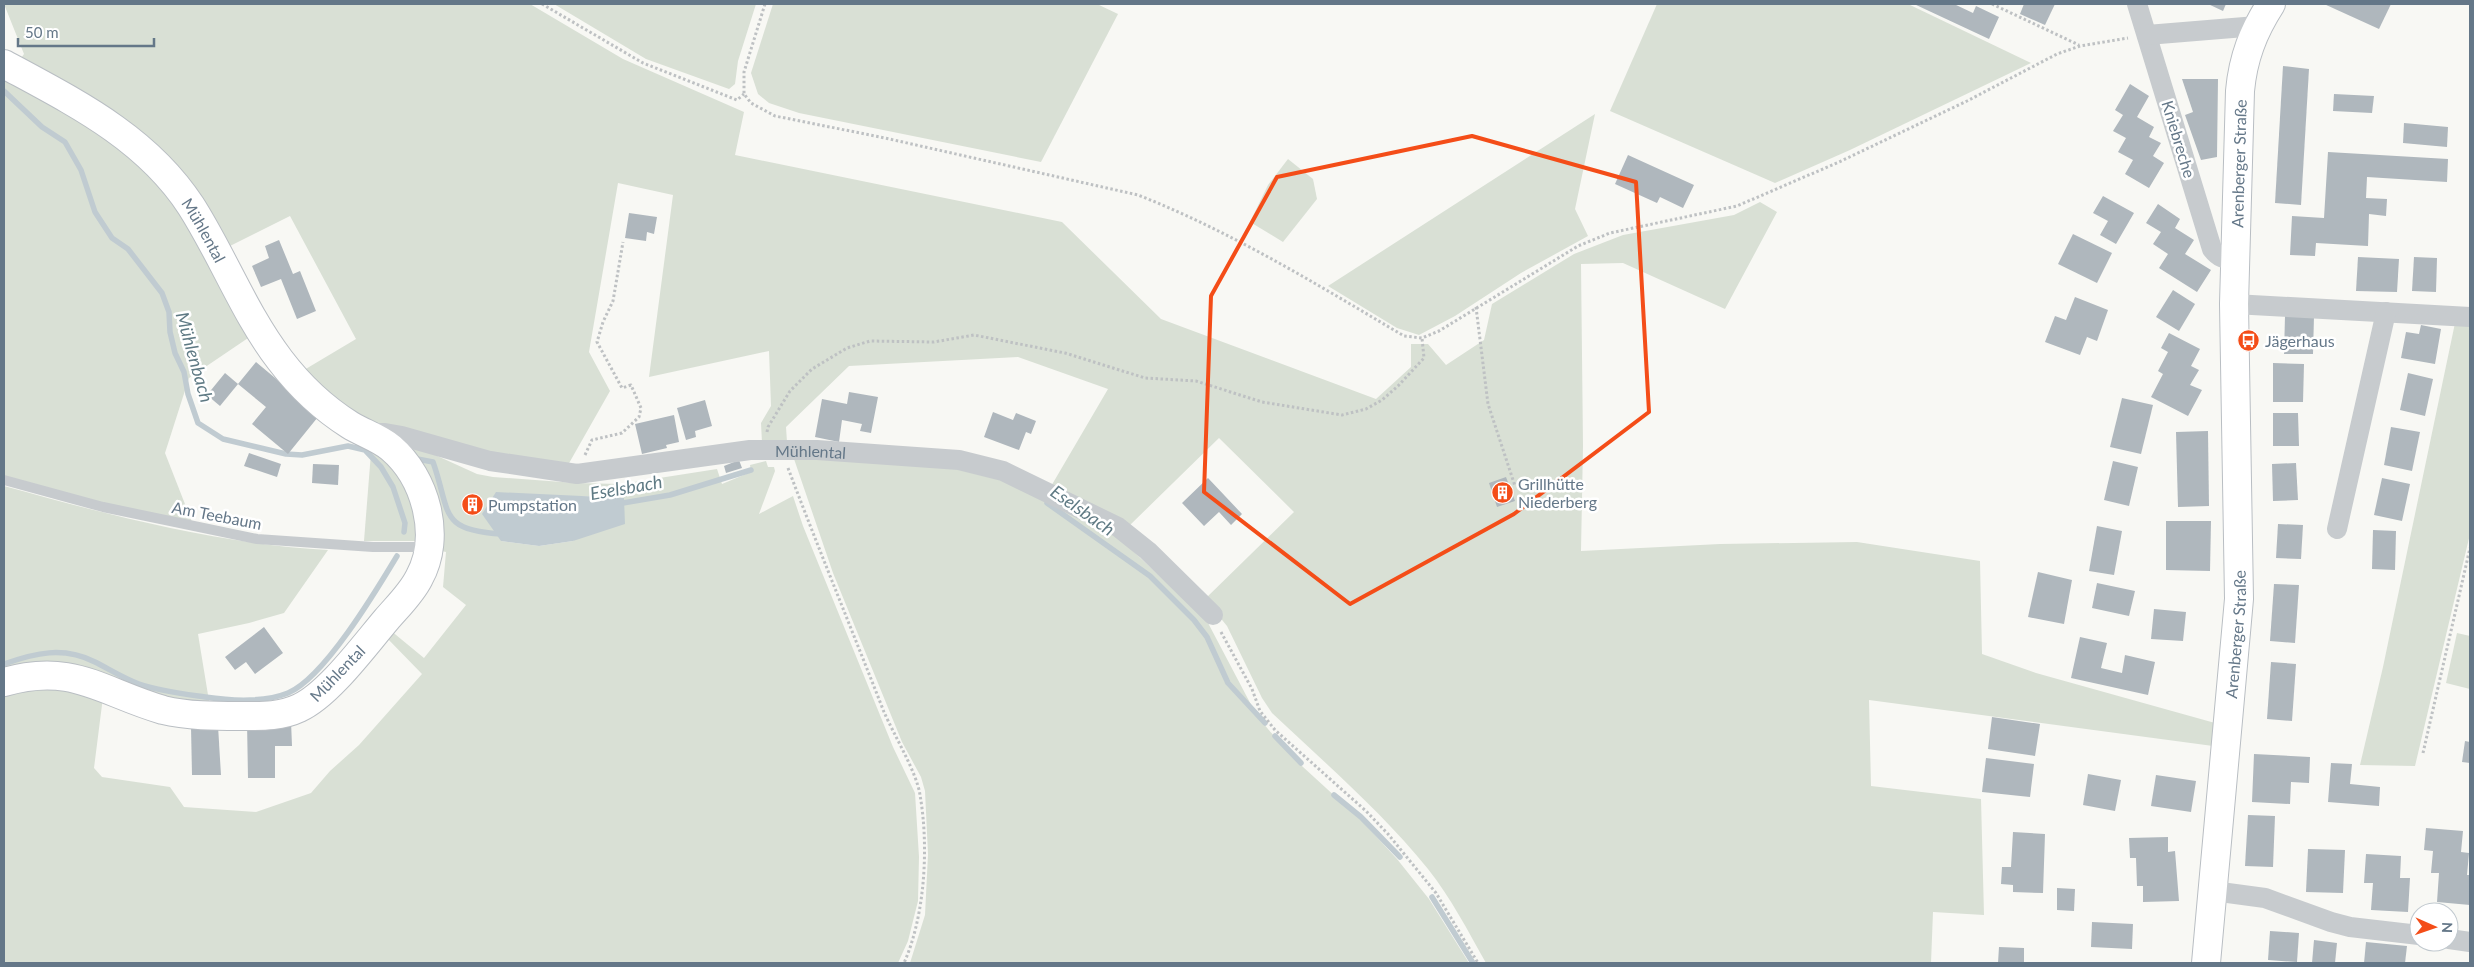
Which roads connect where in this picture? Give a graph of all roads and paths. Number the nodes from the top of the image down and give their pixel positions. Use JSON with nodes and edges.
{"nodes":[{"id":1,"x":542,"y":4,"type":"edge"},
{"id":2,"x":765,"y":4,"type":"edge"},
{"id":3,"x":1992,"y":4,"type":"edge"},
{"id":4,"x":2137,"y":4,"type":"edge"},
{"id":5,"x":2264,"y":15,"type":"edge"},
{"id":6,"x":2147,"y":35,"type":"junction"},
{"id":7,"x":2080,"y":46,"type":"junction"},
{"id":8,"x":4,"y":64,"type":"edge"},
{"id":9,"x":744,"y":94,"type":"junction"},
{"id":10,"x":623,"y":242,"type":"dead end"},
{"id":11,"x":2235,"y":259,"type":"junction"},
{"id":12,"x":2234,"y":304,"type":"junction"},
{"id":13,"x":1476,"y":308,"type":"junction"},
{"id":14,"x":2386,"y":312,"type":"junction"},
{"id":15,"x":2470,"y":317,"type":"edge"},
{"id":16,"x":1422,"y":338,"type":"junction"},
{"id":17,"x":367,"y":434,"type":"junction"},
{"id":18,"x":592,"y":440,"type":"dead end"},
{"id":19,"x":773,"y":450,"type":"junction"},
{"id":20,"x":4,"y":480,"type":"edge"},
{"id":21,"x":1515,"y":486,"type":"dead end"},
{"id":22,"x":2337,"y":530,"type":"dead end"},
{"id":23,"x":428,"y":546,"type":"junction"},
{"id":24,"x":2470,"y":548,"type":"edge"},
{"id":25,"x":1212,"y":615,"type":"joint"},
{"id":26,"x":4,"y":682,"type":"edge"},
{"id":27,"x":2423,"y":753,"type":"dead end"},
{"id":28,"x":2213,"y":891,"type":"junction"},
{"id":29,"x":2409,"y":934,"type":"edge"},
{"id":30,"x":904,"y":963,"type":"edge"},
{"id":31,"x":1478,"y":963,"type":"edge"},
{"id":32,"x":2206,"y":963,"type":"edge"}],
"edges":[{"from":1,"to":9,"type":"path"},
{"from":2,"to":9,"type":"path"},
{"from":3,"to":7,"type":"path"},
{"from":4,"to":6,"type":"street","name":"Kniebreche"},
{"from":5,"to":6,"type":"street","name":"Arenberger Straße"},
{"from":5,"to":11,"type":"street","name":"Arenberger Straße"},
{"from":6,"to":7,"type":"path"},
{"from":6,"to":11,"type":"street","name":"Kniebreche"},
{"from":7,"to":13,"type":"path"},
{"from":8,"to":17,"type":"street","name":"Mühlental"},
{"from":9,"to":16,"type":"path"},
{"from":10,"to":18,"type":"path"},
{"from":11,"to":12,"type":"street","name":"Arenberger Straße"},
{"from":12,"to":14,"type":"street"},
{"from":12,"to":28,"type":"street","name":"Arenberger Straße"},
{"from":13,"to":16,"type":"path"},
{"from":13,"to":21,"type":"path"},
{"from":14,"to":15,"type":"street"},
{"from":14,"to":22,"type":"street"},
{"from":16,"to":19,"type":"path"},
{"from":17,"to":19,"type":"street","name":"Mühlental"},
{"from":17,"to":23,"type":"street","name":"Mühlental"},
{"from":19,"to":25,"type":"street","name":"Mühlental"},
{"from":19,"to":30,"type":"path"},
{"from":20,"to":23,"type":"lane","name":"Am Teebaum"},
{"from":23,"to":26,"type":"street","name":"Mühlental"},
{"from":24,"to":27,"type":"path"},
{"from":25,"to":31,"type":"path"},
{"from":28,"to":29,"type":"street"},
{"from":28,"to":32,"type":"street","name":"Arenberger Straße"}]}
